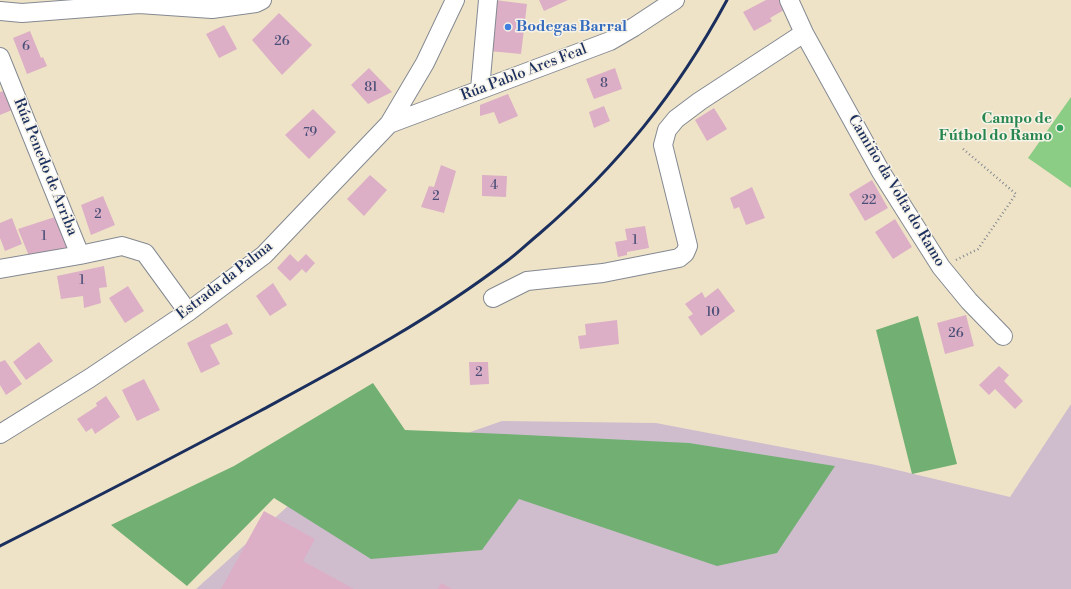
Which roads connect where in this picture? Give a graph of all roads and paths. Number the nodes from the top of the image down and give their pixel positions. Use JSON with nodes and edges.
{"nodes":[{"id":1,"x":262,"y":0,"type":"edge"},
{"id":2,"x":455,"y":0,"type":"edge"},
{"id":3,"x":488,"y":0,"type":"edge"},
{"id":4,"x":675,"y":0,"type":"edge"},
{"id":5,"x":789,"y":0,"type":"edge"},
{"id":6,"x":0,"y":11,"type":"edge"},
{"id":7,"x":804,"y":34,"type":"junction"},
{"id":8,"x":0,"y":57,"type":"edge"},
{"id":9,"x":480,"y":89,"type":"junction"},
{"id":10,"x":390,"y":124,"type":"junction"},
{"id":11,"x":962,"y":148,"type":"dead end"},
{"id":12,"x":80,"y":255,"type":"junction"},
{"id":13,"x":941,"y":267,"type":"junction"},
{"id":14,"x":0,"y":269,"type":"edge"},
{"id":15,"x":493,"y":298,"type":"dead end"},
{"id":16,"x":188,"y":312,"type":"junction"},
{"id":17,"x":1004,"y":336,"type":"dead end"},
{"id":18,"x":0,"y":434,"type":"edge"}],
"edges":[{"from":1,"to":6,"type":"street"},
{"from":2,"to":10,"type":"street","name":"Estrada da Palma"},
{"from":3,"to":9,"type":"street"},
{"from":4,"to":9,"type":"street","name":"Rúa Pablo Ares Feal"},
{"from":5,"to":7,"type":"street","name":"Camiño da Volta do Ramo"},
{"from":7,"to":13,"type":"street","name":"Camiño da Volta do Ramo"},
{"from":7,"to":15,"type":"street"},
{"from":8,"to":12,"type":"street","name":"Rúa Penedo de Arriba"},
{"from":9,"to":10,"type":"street","name":"Rúa Pablo Ares Feal"},
{"from":10,"to":16,"type":"street","name":"Estrada da Palma"},
{"from":11,"to":13,"type":"path"},
{"from":12,"to":14,"type":"street"},
{"from":12,"to":16,"type":"street"},
{"from":13,"to":17,"type":"street","name":"Camiño da Volta do Ramo"},
{"from":16,"to":18,"type":"street","name":"Estrada da Palma"}]}
